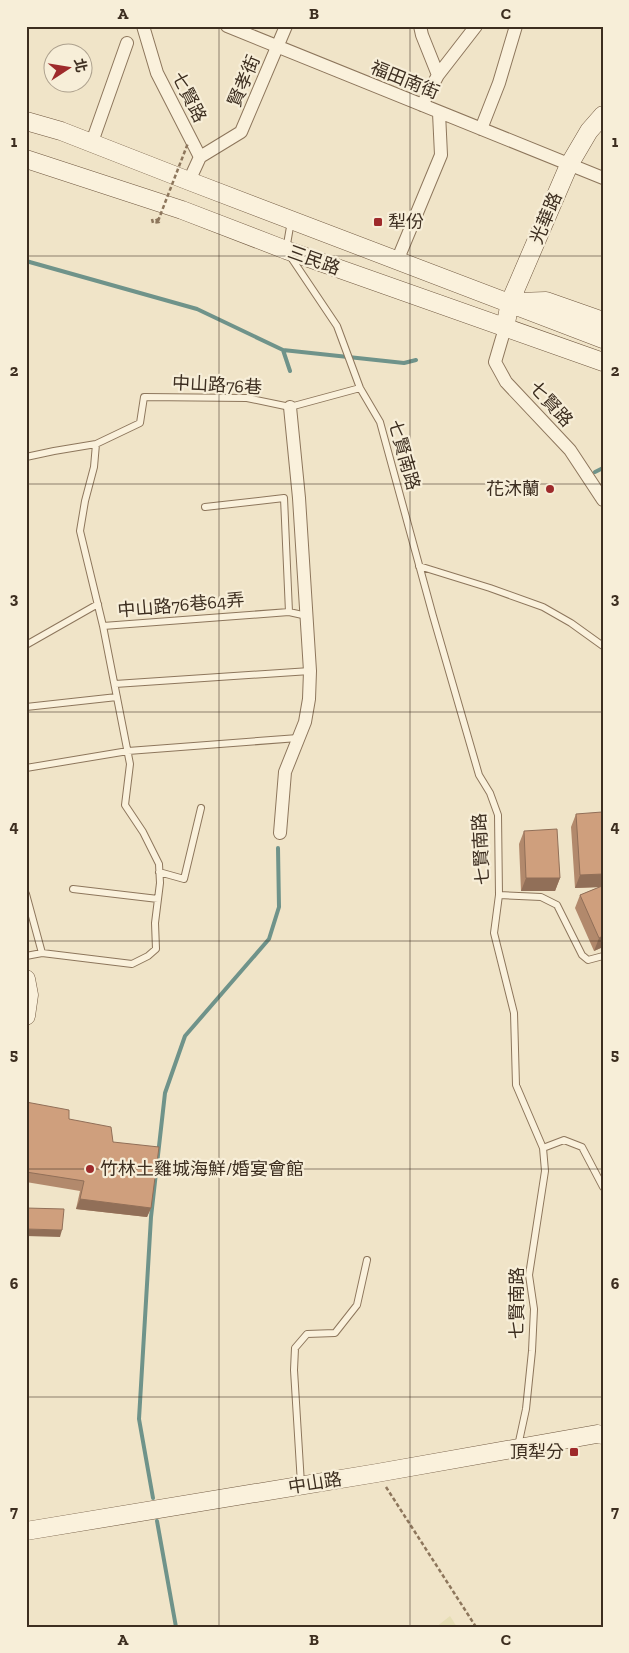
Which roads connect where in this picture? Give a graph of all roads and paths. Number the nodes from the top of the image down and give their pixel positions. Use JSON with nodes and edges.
{"nodes":[{"id":1,"x":143,"y":26,"type":"edge"},
{"id":2,"x":227,"y":26,"type":"edge"},
{"id":3,"x":286,"y":26,"type":"edge"},
{"id":4,"x":420,"y":26,"type":"edge"},
{"id":5,"x":476,"y":26,"type":"edge"},
{"id":6,"x":516,"y":26,"type":"edge"},
{"id":7,"x":127,"y":43,"type":"dead end"},
{"id":8,"x":277,"y":47,"type":"junction"},
{"id":9,"x":438,"y":75,"type":"junction"},
{"id":10,"x":422,"y":105,"type":"junction"},
{"id":11,"x":439,"y":113,"type":"junction"},
{"id":12,"x":603,"y":115,"type":"edge"},
{"id":13,"x":26,"y":121,"type":"edge"},
{"id":14,"x":481,"y":129,"type":"junction"},
{"id":15,"x":92,"y":142,"type":"junction"},
{"id":16,"x":188,"y":143,"type":"dead end"},
{"id":17,"x":200,"y":157,"type":"junction"},
{"id":18,"x":26,"y":159,"type":"edge"},
{"id":19,"x":569,"y":165,"type":"junction"},
{"id":20,"x":603,"y":178,"type":"edge"},
{"id":21,"x":189,"y":181,"type":"junction"},
{"id":22,"x":182,"y":210,"type":"junction"},
{"id":23,"x":152,"y":219,"type":"dead end"},
{"id":24,"x":292,"y":220,"type":"junction"},
{"id":25,"x":286,"y":250,"type":"junction"},
{"id":26,"x":397,"y":261,"type":"junction"},
{"id":27,"x":510,"y":302,"type":"junction"},
{"id":28,"x":603,"y":321,"type":"edge"},
{"id":29,"x":505,"y":328,"type":"junction"},
{"id":30,"x":603,"y":338,"type":"edge"},
{"id":31,"x":603,"y":362,"type":"edge"},
{"id":32,"x":360,"y":388,"type":"junction"},
{"id":33,"x":290,"y":408,"type":"junction"},
{"id":34,"x":96,"y":444,"type":"junction"},
{"id":35,"x":26,"y":457,"type":"edge"},
{"id":36,"x":603,"y":500,"type":"edge"},
{"id":37,"x":205,"y":507,"type":"dead end"},
{"id":38,"x":419,"y":566,"type":"junction"},
{"id":39,"x":98,"y":604,"type":"junction"},
{"id":40,"x":289,"y":612,"type":"junction"},
{"id":41,"x":307,"y":616,"type":"junction"},
{"id":42,"x":103,"y":626,"type":"junction"},
{"id":43,"x":26,"y":645,"type":"edge"},
{"id":44,"x":603,"y":646,"type":"edge"},
{"id":45,"x":310,"y":671,"type":"junction"},
{"id":46,"x":115,"y":684,"type":"junction"},
{"id":47,"x":117,"y":697,"type":"junction"},
{"id":48,"x":26,"y":707,"type":"edge"},
{"id":49,"x":299,"y":738,"type":"junction"},
{"id":50,"x":128,"y":751,"type":"junction"},
{"id":51,"x":26,"y":768,"type":"edge"},
{"id":52,"x":201,"y":808,"type":"dead end"},
{"id":53,"x":280,"y":833,"type":"dead end"},
{"id":54,"x":159,"y":872,"type":"junction"},
{"id":55,"x":73,"y":889,"type":"dead end"},
{"id":56,"x":26,"y":894,"type":"edge"},
{"id":57,"x":499,"y":895,"type":"junction"},
{"id":58,"x":158,"y":899,"type":"junction"},
{"id":59,"x":42,"y":953,"type":"junction"},
{"id":60,"x":26,"y":956,"type":"edge"},
{"id":61,"x":603,"y":956,"type":"edge"},
{"id":62,"x":26,"y":979,"type":"edge"},
{"id":63,"x":26,"y":1016,"type":"edge"},
{"id":64,"x":543,"y":1148,"type":"junction"},
{"id":65,"x":603,"y":1187,"type":"edge"},
{"id":66,"x":367,"y":1260,"type":"dead end"},
{"id":67,"x":603,"y":1435,"type":"edge"},
{"id":68,"x":517,"y":1448,"type":"junction"},
{"id":69,"x":377,"y":1473,"type":"junction"},
{"id":70,"x":301,"y":1486,"type":"junction"},
{"id":71,"x":26,"y":1531,"type":"edge"},
{"id":72,"x":476,"y":1627,"type":"edge"}],
"edges":[{"from":1,"to":17,"type":"street","name":"七賢路"},
{"from":2,"to":8,"type":"street","name":"福田南街"},
{"from":3,"to":8,"type":"street","name":"賢孝街"},
{"from":4,"to":9,"type":"street"},
{"from":5,"to":9,"type":"street"},
{"from":6,"to":14,"type":"street"},
{"from":7,"to":15,"type":"street"},
{"from":8,"to":10,"type":"street","name":"福田南街"},
{"from":8,"to":17,"type":"street","name":"賢孝街"},
{"from":9,"to":10,"type":"street"},
{"from":10,"to":11,"type":"street","name":"福田南街"},
{"from":11,"to":14,"type":"street","name":"福田南街"},
{"from":11,"to":26,"type":"street"},
{"from":12,"to":19,"type":"street","name":"光華路"},
{"from":13,"to":15,"type":"street","name":"三民路"},
{"from":14,"to":19,"type":"street","name":"福田南街"},
{"from":15,"to":21,"type":"street","name":"三民路"},
{"from":16,"to":23,"type":"path","bridge":true},
{"from":17,"to":21,"type":"street"},
{"from":18,"to":22,"type":"street","name":"三民路"},
{"from":19,"to":20,"type":"street","name":"福田南街"},
{"from":19,"to":27,"type":"street","name":"光華路"},
{"from":21,"to":22,"type":"street"},
{"from":21,"to":24,"type":"street","name":"三民路"},
{"from":22,"to":25,"type":"street","name":"三民路"},
{"from":24,"to":25,"type":"lane"},
{"from":24,"to":26,"type":"street","name":"三民路"},
{"from":25,"to":29,"type":"street","name":"三民路"},
{"from":25,"to":32,"type":"lane","name":"七賢南路"},
{"from":26,"to":27,"type":"street","name":"三民路"},
{"from":27,"to":28,"type":"street","name":"三民路"},
{"from":27,"to":29,"type":"street","name":"光華路"},
{"from":27,"to":30,"type":"street","name":"三民路"},
{"from":29,"to":31,"type":"street","name":"三民路"},
{"from":29,"to":36,"type":"street","name":"七賢路"},
{"from":32,"to":33,"type":"lane","name":"中山路76巷"},
{"from":32,"to":38,"type":"lane","name":"七賢南路"},
{"from":33,"to":34,"type":"lane","name":"中山路76巷"},
{"from":33,"to":41,"type":"street"},
{"from":34,"to":35,"type":"lane","name":"中山路76巷"},
{"from":34,"to":39,"type":"lane"},
{"from":37,"to":40,"type":"lane"},
{"from":38,"to":44,"type":"lane"},
{"from":38,"to":57,"type":"lane","name":"七賢南路"},
{"from":39,"to":42,"type":"lane"},
{"from":39,"to":43,"type":"lane"},
{"from":40,"to":41,"type":"lane","name":"中山路76巷64弄"},
{"from":40,"to":42,"type":"lane","name":"中山路76巷64弄"},
{"from":41,"to":45,"type":"street"},
{"from":42,"to":46,"type":"lane","name":"中山路76巷64弄"},
{"from":45,"to":46,"type":"lane"},
{"from":45,"to":49,"type":"street"},
{"from":46,"to":47,"type":"lane","name":"中山路76巷64弄"},
{"from":47,"to":48,"type":"lane"},
{"from":47,"to":50,"type":"lane","name":"中山路76巷64弄"},
{"from":49,"to":50,"type":"lane"},
{"from":49,"to":53,"type":"street"},
{"from":50,"to":51,"type":"lane"},
{"from":50,"to":54,"type":"lane","name":"中山路76巷64弄"},
{"from":52,"to":54,"type":"lane"},
{"from":54,"to":58,"type":"lane"},
{"from":55,"to":58,"type":"lane"},
{"from":56,"to":59,"type":"lane"},
{"from":57,"to":61,"type":"lane"},
{"from":57,"to":64,"type":"lane","name":"七賢南路"},
{"from":58,"to":59,"type":"lane"},
{"from":59,"to":60,"type":"lane"},
{"from":62,"to":63,"type":"street"},
{"from":64,"to":65,"type":"lane"},
{"from":64,"to":68,"type":"lane","name":"七賢南路"},
{"from":66,"to":70,"type":"lane"},
{"from":67,"to":68,"type":"street","name":"中山路"},
{"from":68,"to":69,"type":"street","name":"中山路"},
{"from":69,"to":70,"type":"street","name":"中山路"},
{"from":69,"to":72,"type":"path"},
{"from":70,"to":71,"type":"street","name":"中山路"}]}
